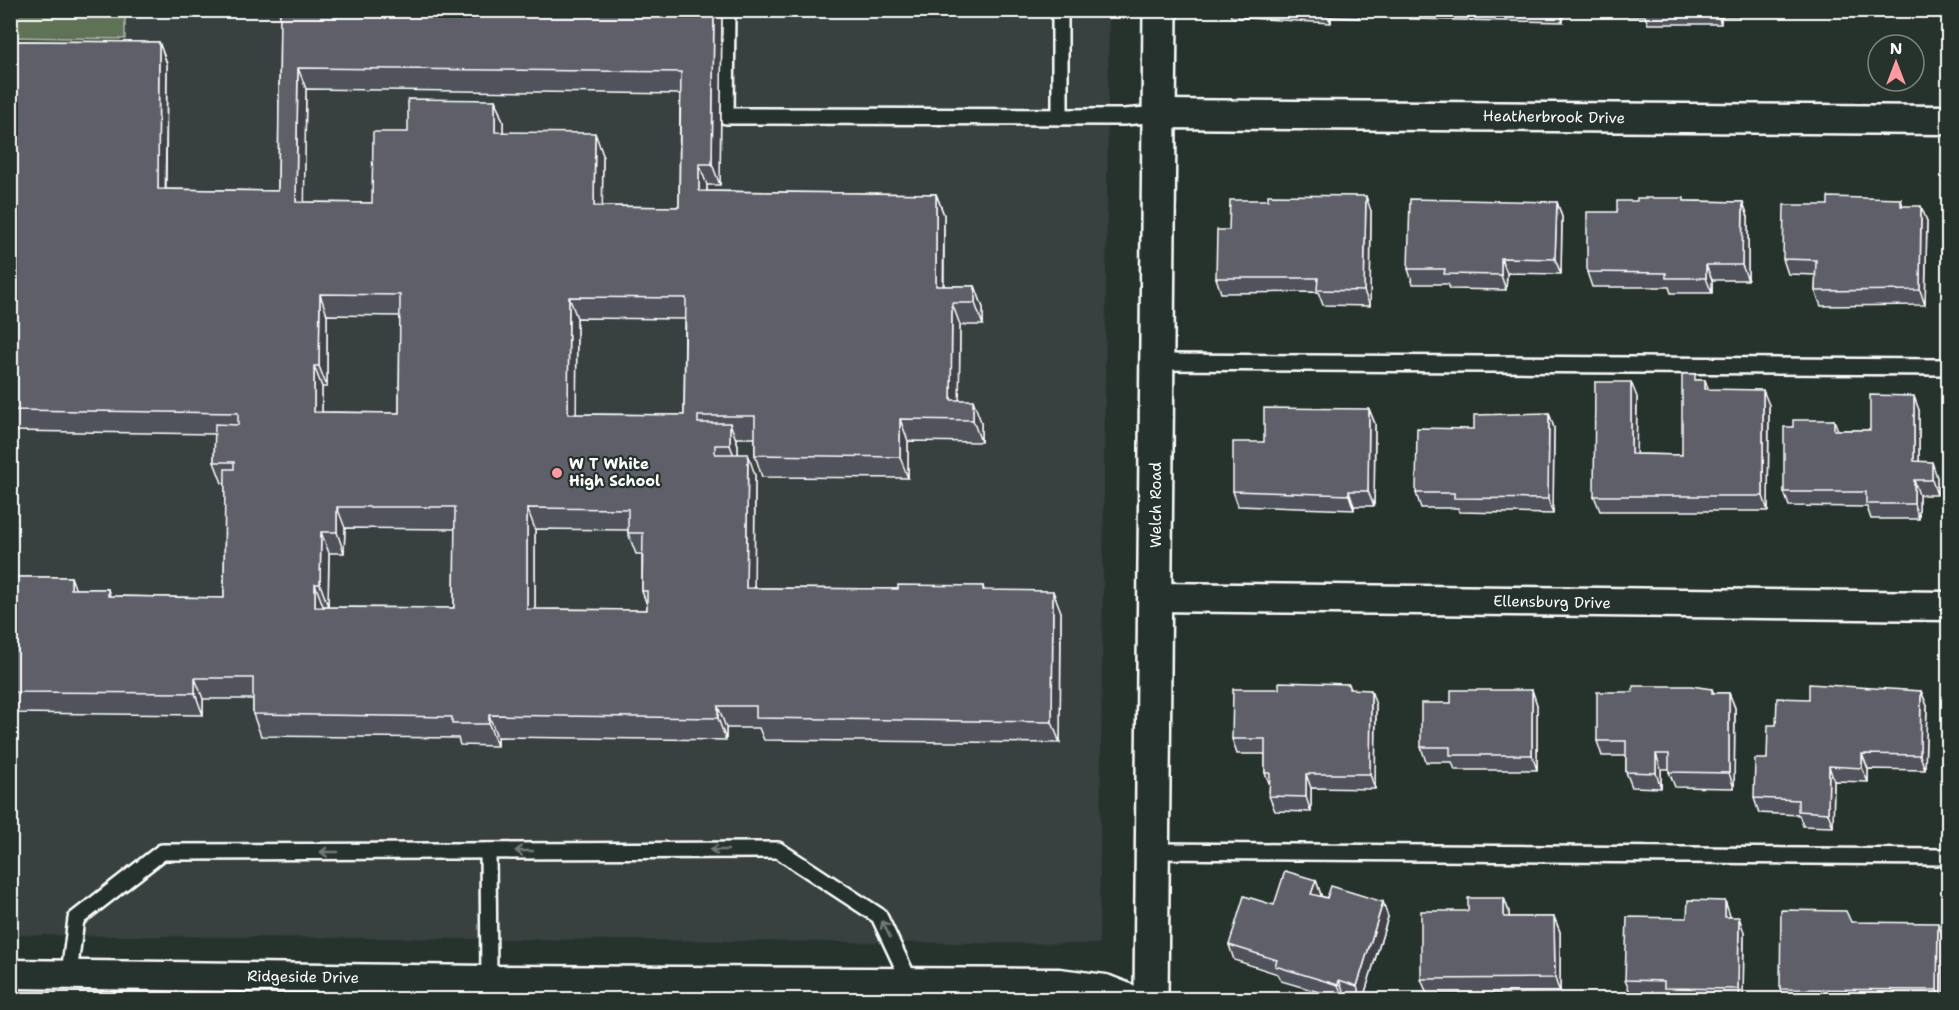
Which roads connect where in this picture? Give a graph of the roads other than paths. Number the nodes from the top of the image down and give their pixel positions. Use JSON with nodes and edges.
{"nodes":[{"id":1,"x":727,"y":10,"type":"edge"},
{"id":2,"x":1060,"y":10,"type":"edge"},
{"id":3,"x":1160,"y":10,"type":"edge"},
{"id":4,"x":1160,"y":114,"type":"junction"},
{"id":5,"x":1059,"y":117,"type":"junction"},
{"id":6,"x":1948,"y":120,"type":"edge"},
{"id":7,"x":1158,"y":362,"type":"junction"},
{"id":8,"x":1948,"y":367,"type":"edge"},
{"id":9,"x":1156,"y":597,"type":"junction"},
{"id":10,"x":1948,"y":606,"type":"edge"},
{"id":11,"x":488,"y":851,"type":"junction"},
{"id":12,"x":1153,"y":851,"type":"junction"},
{"id":13,"x":1948,"y":856,"type":"edge"},
{"id":14,"x":10,"y":974,"type":"edge"},
{"id":15,"x":69,"y":974,"type":"junction"},
{"id":16,"x":489,"y":980,"type":"junction"},
{"id":17,"x":910,"y":982,"type":"junction"},
{"id":18,"x":1133,"y":999,"type":"edge"},
{"id":19,"x":1151,"y":999,"type":"edge"}],
"edges":[{"from":1,"to":5,"type":"lane"},
{"from":2,"to":5,"type":"lane"},
{"from":3,"to":4,"type":"street","name":"Welch Road"},
{"from":4,"to":5,"type":"lane"},
{"from":4,"to":6,"type":"street","name":"Heatherbrook Drive"},
{"from":4,"to":7,"type":"street","name":"Welch Road"},
{"from":7,"to":8,"type":"lane"},
{"from":7,"to":9,"type":"street","name":"Welch Road"},
{"from":9,"to":10,"type":"street","name":"Ellensburg Drive"},
{"from":9,"to":12,"type":"street","name":"Welch Road"},
{"from":11,"to":15,"type":"lane","one_way":true},
{"from":11,"to":16,"type":"lane"},
{"from":17,"to":11,"type":"lane","one_way":true},
{"from":12,"to":13,"type":"lane"},
{"from":12,"to":19,"type":"street","name":"Welch Road"},
{"from":14,"to":15,"type":"street","name":"Ridgeside Drive"},
{"from":15,"to":16,"type":"street","name":"Ridgeside Drive"},
{"from":16,"to":17,"type":"street","name":"Ridgeside Drive"},
{"from":17,"to":18,"type":"street","name":"Ridgeside Drive"}]}
